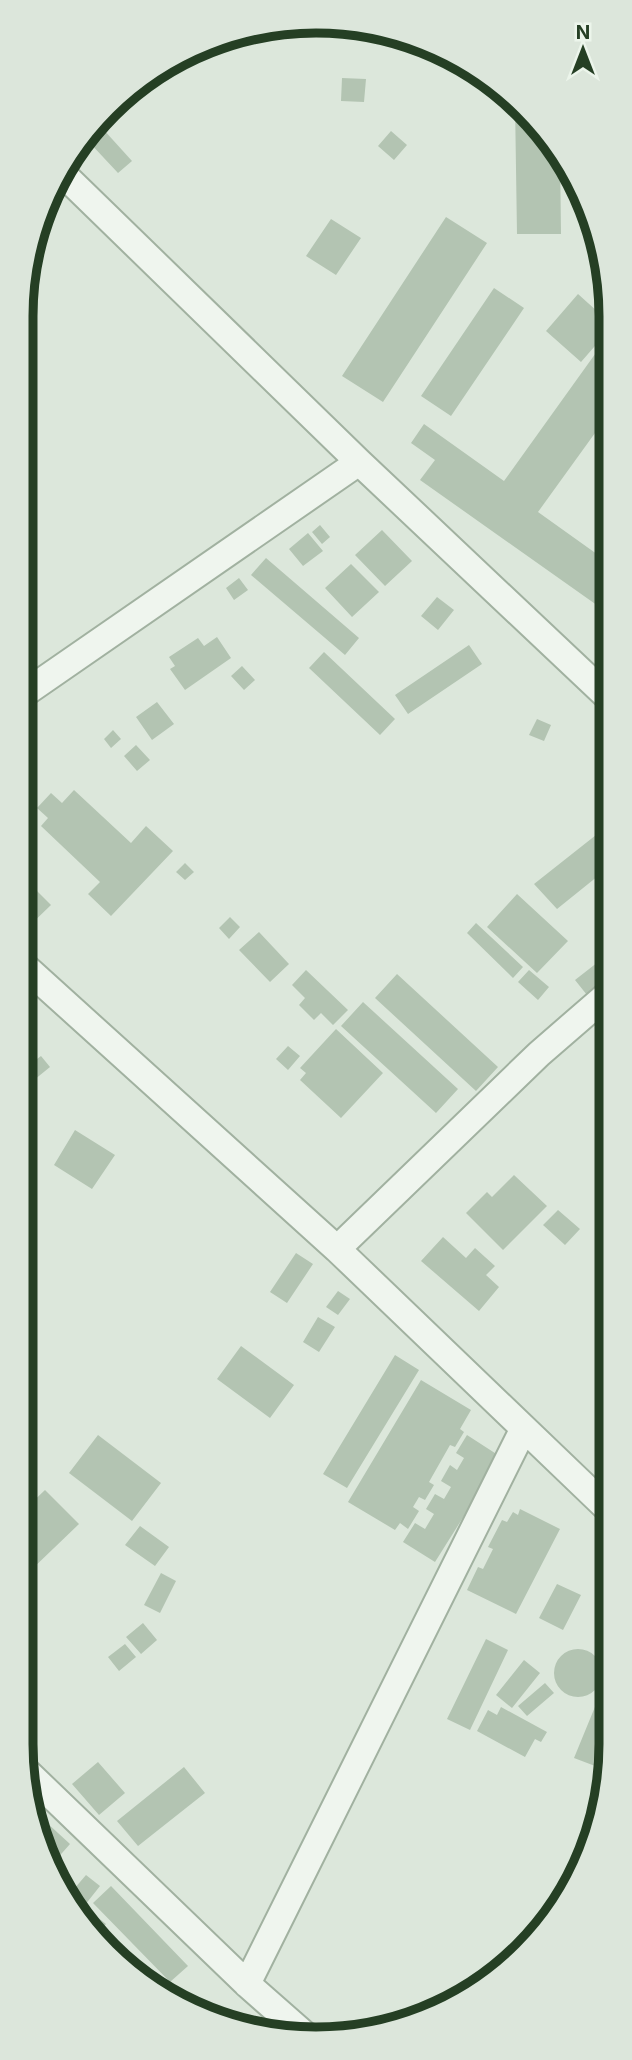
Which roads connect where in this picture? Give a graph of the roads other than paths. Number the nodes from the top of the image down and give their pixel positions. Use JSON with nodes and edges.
{"nodes":[{"id":1,"x":69,"y":179,"type":"edge"},
{"id":2,"x":359,"y":462,"type":"junction"},
{"id":3,"x":33,"y":687,"type":"edge"},
{"id":4,"x":599,"y":689,"type":"edge"},
{"id":5,"x":33,"y":974,"type":"edge"},
{"id":6,"x":599,"y":1002,"type":"edge"},
{"id":7,"x":337,"y":1248,"type":"junction"},
{"id":8,"x":523,"y":1430,"type":"junction"},
{"id":9,"x":599,"y":1501,"type":"edge"},
{"id":10,"x":36,"y":1781,"type":"edge"},
{"id":11,"x":247,"y":1984,"type":"junction"},
{"id":12,"x":294,"y":2026,"type":"edge"}],
"edges":[{"from":1,"to":2,"type":"street"},
{"from":2,"to":3,"type":"street"},
{"from":2,"to":4,"type":"street"},
{"from":5,"to":7,"type":"street"},
{"from":6,"to":7,"type":"street"},
{"from":7,"to":8,"type":"street"},
{"from":8,"to":9,"type":"street"},
{"from":8,"to":11,"type":"street"},
{"from":10,"to":11,"type":"street"},
{"from":11,"to":12,"type":"street"}]}
